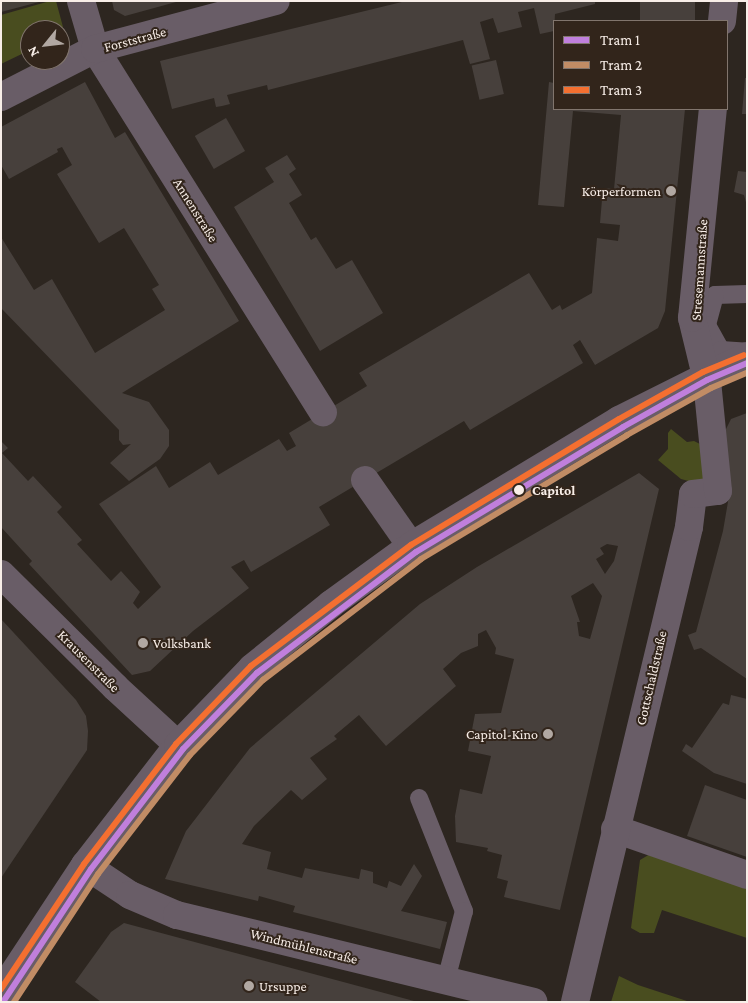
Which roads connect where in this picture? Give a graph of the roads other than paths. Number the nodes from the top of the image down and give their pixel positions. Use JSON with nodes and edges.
{"nodes":[{"id":1,"x":81,"y":1,"type":"edge"},
{"id":2,"x":276,"y":1,"type":"edge"},
{"id":3,"x":724,"y":1,"type":"edge"},
{"id":4,"x":722,"y":20,"type":"edge"},
{"id":5,"x":95,"y":49,"type":"junction"},
{"id":6,"x":1,"y":97,"type":"edge"},
{"id":7,"x":713,"y":110,"type":"edge"},
{"id":8,"x":747,"y":294,"type":"edge"},
{"id":9,"x":747,"y":354,"type":"edge"},
{"id":10,"x":705,"y":376,"type":"junction"},
{"id":11,"x":323,"y":412,"type":"dead end"},
{"id":12,"x":365,"y":480,"type":"dead end"},
{"id":13,"x":689,"y":527,"type":"joint"},
{"id":14,"x":411,"y":546,"type":"junction"},
{"id":15,"x":1,"y":574,"type":"edge"},
{"id":16,"x":178,"y":745,"type":"junction"},
{"id":17,"x":419,"y":798,"type":"dead end"},
{"id":18,"x":615,"y":829,"type":"junction"},
{"id":19,"x":85,"y":864,"type":"junction"},
{"id":20,"x":747,"y":875,"type":"edge"},
{"id":21,"x":446,"y":980,"type":"junction"},
{"id":22,"x":1,"y":992,"type":"edge"},
{"id":23,"x":534,"y":1002,"type":"edge"},
{"id":24,"x":575,"y":1002,"type":"edge"}],
"edges":[{"from":1,"to":5,"type":"street","name":"Annenstraße"},
{"from":2,"to":5,"type":"street","name":"Forststraße"},
{"from":3,"to":4,"type":"street"},
{"from":5,"to":6,"type":"street","name":"Forststraße"},
{"from":5,"to":11,"type":"street","name":"Annenstraße"},
{"from":7,"to":10,"type":"street","name":"Stresemannstraße"},
{"from":8,"to":9,"type":"lane"},
{"from":9,"to":10,"type":"street"},
{"from":10,"to":13,"type":"street","name":"Stresemannstraße"},
{"from":10,"to":14,"type":"street"},
{"from":12,"to":14,"type":"street"},
{"from":13,"to":18,"type":"street","name":"Gottschaldstraße"},
{"from":14,"to":16,"type":"street"},
{"from":15,"to":16,"type":"street","name":"Krausenstraße"},
{"from":16,"to":19,"type":"street"},
{"from":17,"to":21,"type":"lane"},
{"from":18,"to":20,"type":"street"},
{"from":18,"to":24,"type":"street","name":"Gottschaldstraße"},
{"from":19,"to":21,"type":"street","name":"Windmühlenstraße"},
{"from":19,"to":22,"type":"street"},
{"from":21,"to":23,"type":"street","name":"Windmühlenstraße"}]}
